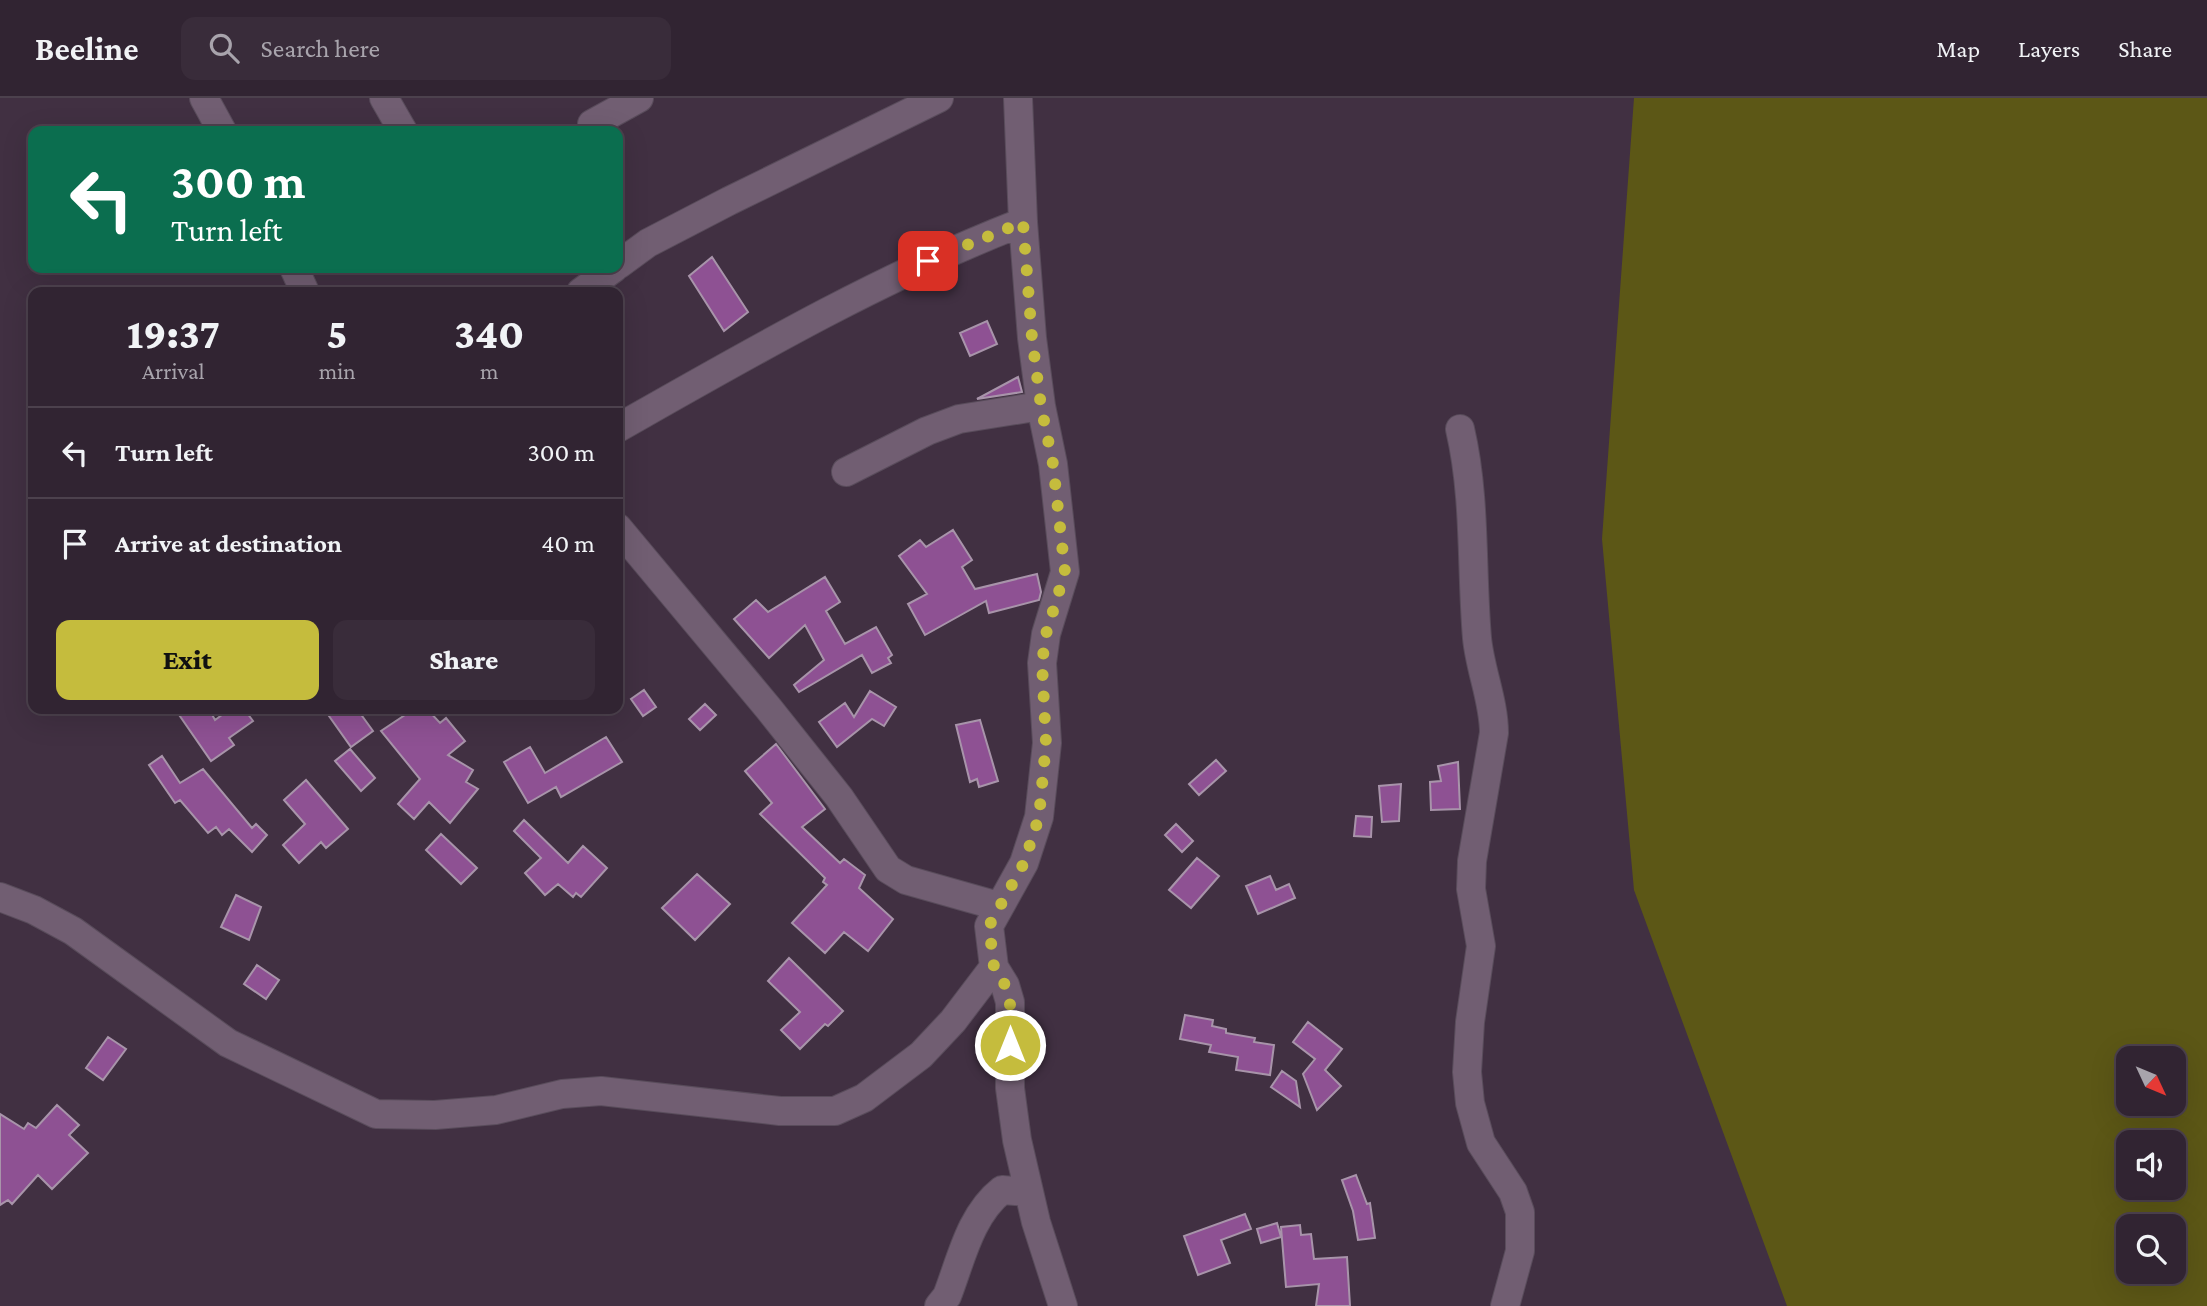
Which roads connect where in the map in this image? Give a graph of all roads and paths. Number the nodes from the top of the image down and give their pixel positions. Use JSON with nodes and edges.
{"nodes":[{"id":1,"x":204,"y":98,"type":"edge"},
{"id":2,"x":384,"y":98,"type":"edge"},
{"id":3,"x":639,"y":98,"type":"edge"},
{"id":4,"x":939,"y":98,"type":"edge"},
{"id":5,"x":1018,"y":98,"type":"edge"},
{"id":6,"x":592,"y":124,"type":"dead end"},
{"id":7,"x":219,"y":126,"type":"edge"},
{"id":8,"x":400,"y":126,"type":"edge"},
{"id":9,"x":1023,"y":222,"type":"junction"},
{"id":10,"x":623,"y":262,"type":"edge"},
{"id":11,"x":608,"y":273,"type":"edge"},
{"id":12,"x":589,"y":287,"type":"edge"},
{"id":13,"x":1041,"y":406,"type":"junction"},
{"id":14,"x":623,"y":425,"type":"edge"},
{"id":15,"x":1460,"y":429,"type":"dead end"},
{"id":16,"x":846,"y":472,"type":"dead end"},
{"id":17,"x":623,"y":533,"type":"edge"},
{"id":18,"x":0,"y":897,"type":"edge"},
{"id":19,"x":998,"y":906,"type":"junction"},
{"id":20,"x":994,"y":967,"type":"junction"},
{"id":21,"x":1029,"y":1192,"type":"junction"},
{"id":22,"x":939,"y":1306,"type":"edge"},
{"id":23,"x":1063,"y":1306,"type":"edge"},
{"id":24,"x":1505,"y":1306,"type":"edge"}],
"edges":[{"from":1,"to":7,"type":"street"},
{"from":2,"to":8,"type":"street"},
{"from":3,"to":6,"type":"street"},
{"from":4,"to":10,"type":"street"},
{"from":5,"to":9,"type":"street"},
{"from":9,"to":13,"type":"street"},
{"from":9,"to":14,"type":"street"},
{"from":11,"to":12,"type":"street"},
{"from":13,"to":16,"type":"street"},
{"from":13,"to":19,"type":"street"},
{"from":15,"to":24,"type":"street"},
{"from":17,"to":19,"type":"street"},
{"from":18,"to":20,"type":"street"},
{"from":19,"to":20,"type":"street"},
{"from":20,"to":21,"type":"street"},
{"from":21,"to":22,"type":"street"},
{"from":21,"to":23,"type":"street"}]}
